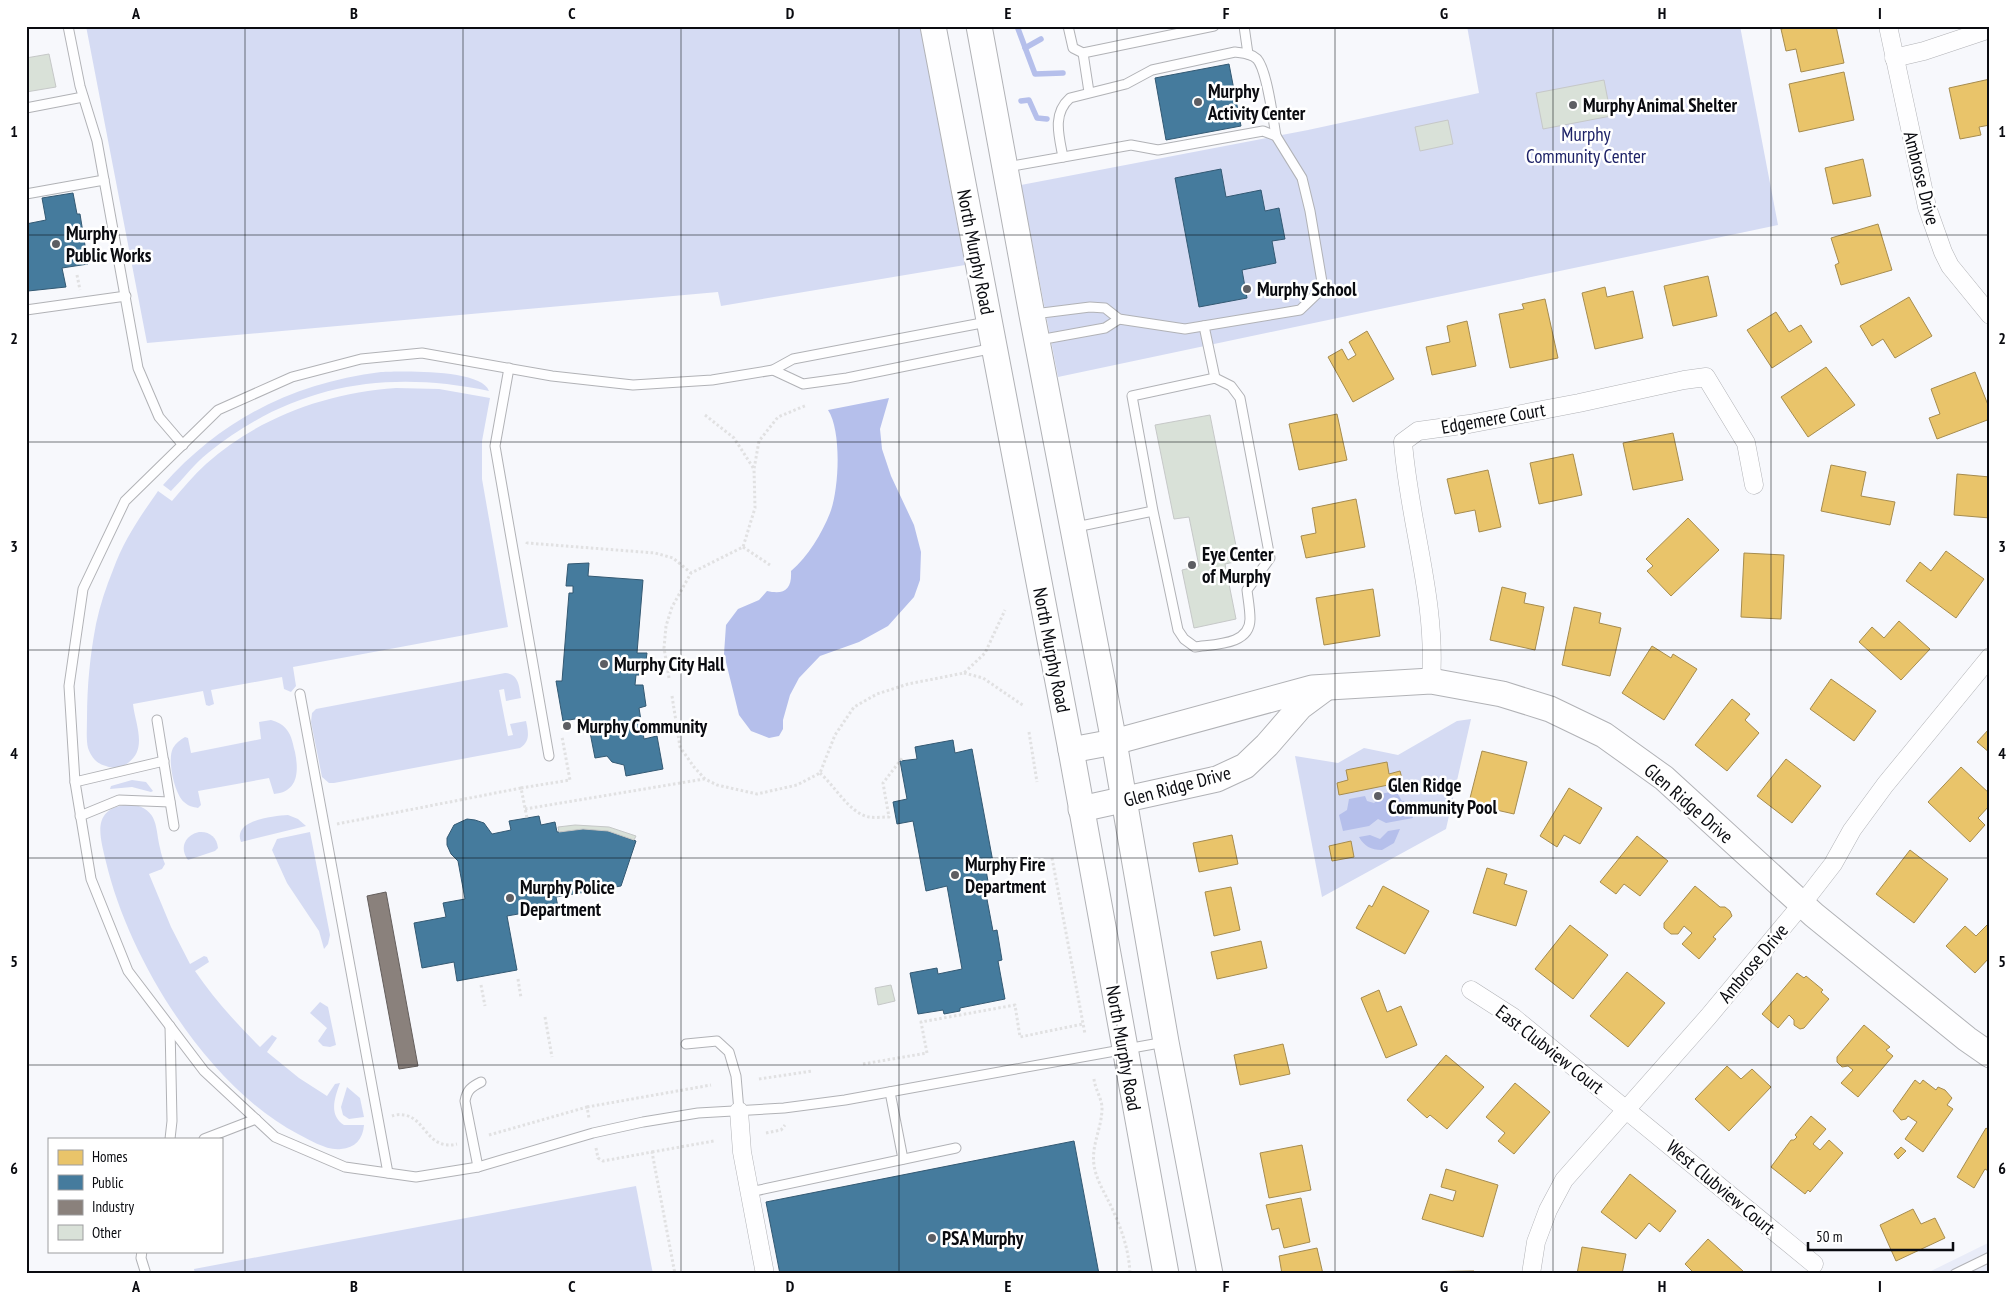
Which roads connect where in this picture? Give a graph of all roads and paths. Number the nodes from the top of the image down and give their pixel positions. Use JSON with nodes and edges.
{"nodes":[{"id":1,"x":68,"y":26,"type":"edge"},
{"id":2,"x":933,"y":26,"type":"edge"},
{"id":3,"x":979,"y":26,"type":"edge"},
{"id":4,"x":1068,"y":26,"type":"edge"},
{"id":5,"x":1214,"y":26,"type":"edge"},
{"id":6,"x":1244,"y":26,"type":"edge"},
{"id":7,"x":1888,"y":26,"type":"edge"},
{"id":8,"x":1990,"y":28,"type":"edge"},
{"id":9,"x":1083,"y":54,"type":"junction"},
{"id":10,"x":1248,"y":54,"type":"junction"},
{"id":11,"x":1894,"y":58,"type":"junction"},
{"id":12,"x":1089,"y":92,"type":"junction"},
{"id":13,"x":84,"y":97,"type":"junction"},
{"id":14,"x":26,"y":108,"type":"edge"},
{"id":15,"x":1276,"y":136,"type":"junction"},
{"id":16,"x":1063,"y":157,"type":"junction"},
{"id":17,"x":1005,"y":167,"type":"junction"},
{"id":18,"x":104,"y":180,"type":"junction"},
{"id":19,"x":26,"y":194,"type":"edge"},
{"id":20,"x":77,"y":276,"type":"dead end"},
{"id":21,"x":80,"y":290,"type":"dead end"},
{"id":22,"x":126,"y":296,"type":"junction"},
{"id":23,"x":26,"y":310,"type":"edge"},
{"id":24,"x":1032,"y":315,"type":"junction"},
{"id":25,"x":1990,"y":315,"type":"edge"},
{"id":26,"x":1119,"y":319,"type":"junction"},
{"id":27,"x":990,"y":322,"type":"junction"},
{"id":28,"x":1204,"y":326,"type":"junction"},
{"id":29,"x":1036,"y":340,"type":"junction"},
{"id":30,"x":995,"y":348,"type":"junction"},
{"id":31,"x":509,"y":368,"type":"junction"},
{"id":32,"x":773,"y":370,"type":"junction"},
{"id":33,"x":1215,"y":378,"type":"junction"},
{"id":34,"x":807,"y":405,"type":"dead end"},
{"id":35,"x":706,"y":415,"type":"dead end"},
{"id":36,"x":183,"y":444,"type":"junction"},
{"id":37,"x":754,"y":469,"type":"junction"},
{"id":38,"x":1754,"y":485,"type":"dead end"},
{"id":39,"x":1153,"y":511,"type":"junction"},
{"id":40,"x":1073,"y":528,"type":"junction"},
{"id":41,"x":743,"y":547,"type":"junction"},
{"id":42,"x":528,"y":552,"type":"dead end"},
{"id":43,"x":770,"y":565,"type":"dead end"},
{"id":44,"x":691,"y":573,"type":"junction"},
{"id":45,"x":1005,"y":610,"type":"dead end"},
{"id":46,"x":1990,"y":657,"type":"edge"},
{"id":47,"x":964,"y":673,"type":"junction"},
{"id":48,"x":669,"y":678,"type":"dead end"},
{"id":49,"x":1432,"y":681,"type":"junction"},
{"id":50,"x":1329,"y":686,"type":"junction"},
{"id":51,"x":300,"y":694,"type":"dead end"},
{"id":52,"x":672,"y":696,"type":"dead end"},
{"id":53,"x":1024,"y":706,"type":"dead end"},
{"id":54,"x":157,"y":720,"type":"dead end"},
{"id":55,"x":1029,"y":732,"type":"dead end"},
{"id":56,"x":1114,"y":742,"type":"junction"},
{"id":57,"x":1071,"y":750,"type":"junction"},
{"id":58,"x":549,"y":756,"type":"dead end"},
{"id":59,"x":902,"y":757,"type":"dead end"},
{"id":60,"x":164,"y":761,"type":"junction"},
{"id":61,"x":820,"y":773,"type":"junction"},
{"id":62,"x":704,"y":779,"type":"junction"},
{"id":63,"x":75,"y":782,"type":"junction"},
{"id":64,"x":1037,"y":782,"type":"dead end"},
{"id":65,"x":1125,"y":800,"type":"junction"},
{"id":66,"x":170,"y":802,"type":"junction"},
{"id":67,"x":1081,"y":808,"type":"junction"},
{"id":68,"x":525,"y":809,"type":"junction"},
{"id":69,"x":80,"y":816,"type":"junction"},
{"id":70,"x":527,"y":818,"type":"dead end"},
{"id":71,"x":332,"y":825,"type":"dead end"},
{"id":72,"x":174,"y":826,"type":"dead end"},
{"id":73,"x":1052,"y":858,"type":"dead end"},
{"id":74,"x":1802,"y":904,"type":"junction"},
{"id":75,"x":518,"y":979,"type":"dead end"},
{"id":76,"x":481,"y":985,"type":"dead end"},
{"id":77,"x":1471,"y":990,"type":"dead end"},
{"id":78,"x":521,"y":998,"type":"dead end"},
{"id":79,"x":485,"y":1006,"type":"dead end"},
{"id":80,"x":545,"y":1016,"type":"dead end"},
{"id":81,"x":1083,"y":1024,"type":"junction"},
{"id":82,"x":170,"y":1026,"type":"junction"},
{"id":83,"x":1085,"y":1034,"type":"dead end"},
{"id":84,"x":1166,"y":1042,"type":"junction"},
{"id":85,"x":686,"y":1044,"type":"dead end"},
{"id":86,"x":1124,"y":1050,"type":"junction"},
{"id":87,"x":1990,"y":1055,"type":"edge"},
{"id":88,"x":552,"y":1057,"type":"dead end"},
{"id":89,"x":862,"y":1064,"type":"dead end"},
{"id":90,"x":812,"y":1071,"type":"dead end"},
{"id":91,"x":759,"y":1079,"type":"dead end"},
{"id":92,"x":1094,"y":1079,"type":"dead end"},
{"id":93,"x":481,"y":1082,"type":"dead end"},
{"id":94,"x":711,"y":1085,"type":"dead end"},
{"id":95,"x":890,"y":1092,"type":"junction"},
{"id":96,"x":587,"y":1107,"type":"junction"},
{"id":97,"x":1628,"y":1110,"type":"junction"},
{"id":98,"x":739,"y":1111,"type":"junction"},
{"id":99,"x":392,"y":1116,"type":"dead end"},
{"id":100,"x":589,"y":1118,"type":"dead end"},
{"id":101,"x":256,"y":1120,"type":"junction"},
{"id":102,"x":785,"y":1125,"type":"dead end"},
{"id":103,"x":766,"y":1133,"type":"dead end"},
{"id":104,"x":489,"y":1135,"type":"dead end"},
{"id":105,"x":170,"y":1138,"type":"edge"},
{"id":106,"x":207,"y":1138,"type":"edge"},
{"id":107,"x":714,"y":1140,"type":"dead end"},
{"id":108,"x":457,"y":1144,"type":"dead end"},
{"id":109,"x":596,"y":1148,"type":"dead end"},
{"id":110,"x":956,"y":1148,"type":"dead end"},
{"id":111,"x":652,"y":1152,"type":"junction"},
{"id":112,"x":903,"y":1159,"type":"junction"},
{"id":113,"x":478,"y":1167,"type":"junction"},
{"id":114,"x":388,"y":1173,"type":"junction"},
{"id":115,"x":750,"y":1192,"type":"junction"},
{"id":116,"x":142,"y":1252,"type":"edge"},
{"id":117,"x":1990,"y":1257,"type":"edge"},
{"id":118,"x":1814,"y":1264,"type":"dead end"},
{"id":119,"x":146,"y":1274,"type":"edge"},
{"id":120,"x":675,"y":1274,"type":"edge"},
{"id":121,"x":765,"y":1274,"type":"edge"},
{"id":122,"x":1130,"y":1274,"type":"edge"},
{"id":123,"x":1166,"y":1274,"type":"edge"},
{"id":124,"x":1210,"y":1274,"type":"edge"},
{"id":125,"x":1531,"y":1274,"type":"edge"},
{"id":126,"x":1955,"y":1274,"type":"edge"}],
"edges":[{"from":1,"to":13,"type":"lane"},
{"from":2,"to":27,"type":"main road","name":"North Murphy Road"},
{"from":3,"to":17,"type":"main road"},
{"from":4,"to":9,"type":"lane"},
{"from":5,"to":9,"type":"lane"},
{"from":6,"to":10,"type":"lane"},
{"from":7,"to":11,"type":"street","name":"Ambrose Drive"},
{"from":8,"to":11,"type":"street"},
{"from":9,"to":12,"type":"lane"},
{"from":10,"to":12,"type":"lane"},
{"from":10,"to":15,"type":"lane"},
{"from":11,"to":25,"type":"street","name":"Ambrose Drive"},
{"from":12,"to":16,"type":"lane"},
{"from":13,"to":14,"type":"lane"},
{"from":13,"to":18,"type":"lane"},
{"from":15,"to":16,"type":"lane"},
{"from":15,"to":28,"type":"lane"},
{"from":16,"to":17,"type":"lane"},
{"from":17,"to":24,"type":"main road"},
{"from":18,"to":19,"type":"lane"},
{"from":18,"to":22,"type":"lane"},
{"from":20,"to":21,"type":"path"},
{"from":22,"to":23,"type":"lane"},
{"from":22,"to":36,"type":"lane"},
{"from":24,"to":26,"type":"lane"},
{"from":24,"to":27,"type":"main road"},
{"from":24,"to":29,"type":"main road"},
{"from":26,"to":28,"type":"lane"},
{"from":26,"to":29,"type":"lane"},
{"from":27,"to":30,"type":"main road","name":"North Murphy Road"},
{"from":27,"to":32,"type":"lane"},
{"from":28,"to":33,"type":"lane"},
{"from":29,"to":30,"type":"main road"},
{"from":29,"to":40,"type":"main road"},
{"from":30,"to":32,"type":"lane"},
{"from":30,"to":57,"type":"main road","name":"North Murphy Road"},
{"from":31,"to":32,"type":"lane"},
{"from":31,"to":36,"type":"lane"},
{"from":31,"to":58,"type":"lane"},
{"from":33,"to":39,"type":"lane"},
{"from":33,"to":39,"type":"lane"},
{"from":34,"to":37,"type":"path"},
{"from":35,"to":37,"type":"path"},
{"from":36,"to":63,"type":"lane"},
{"from":37,"to":41,"type":"path"},
{"from":38,"to":49,"type":"street","name":"Edgemere Court"},
{"from":39,"to":40,"type":"lane"},
{"from":40,"to":56,"type":"main road"},
{"from":41,"to":43,"type":"path"},
{"from":41,"to":44,"type":"path"},
{"from":42,"to":44,"type":"path"},
{"from":44,"to":48,"type":"path"},
{"from":45,"to":47,"type":"path"},
{"from":46,"to":74,"type":"street","name":"Ambrose Drive"},
{"from":47,"to":53,"type":"path"},
{"from":47,"to":61,"type":"path"},
{"from":49,"to":50,"type":"main road","name":"Glen Ridge Drive"},
{"from":49,"to":74,"type":"main road","name":"Glen Ridge Drive"},
{"from":50,"to":56,"type":"main road","name":"Glen Ridge Drive"},
{"from":50,"to":65,"type":"main road","name":"Glen Ridge Drive"},
{"from":51,"to":114,"type":"lane"},
{"from":52,"to":62,"type":"path"},
{"from":54,"to":60,"type":"lane"},
{"from":55,"to":64,"type":"path"},
{"from":56,"to":57,"type":"main road","name":"Glen Ridge Drive"},
{"from":56,"to":65,"type":"main road"},
{"from":57,"to":67,"type":"main road","name":"North Murphy Road"},
{"from":59,"to":61,"type":"path"},
{"from":60,"to":63,"type":"lane"},
{"from":60,"to":66,"type":"lane"},
{"from":61,"to":62,"type":"path"},
{"from":62,"to":68,"type":"path"},
{"from":63,"to":69,"type":"lane"},
{"from":65,"to":67,"type":"main road","name":"Glen Ridge Drive"},
{"from":65,"to":84,"type":"main road"},
{"from":66,"to":69,"type":"lane"},
{"from":66,"to":72,"type":"lane"},
{"from":67,"to":86,"type":"main road","name":"North Murphy Road"},
{"from":68,"to":70,"type":"path"},
{"from":68,"to":71,"type":"path"},
{"from":69,"to":82,"type":"lane"},
{"from":73,"to":81,"type":"path"},
{"from":74,"to":87,"type":"main road","name":"Glen Ridge Drive"},
{"from":74,"to":97,"type":"street","name":"Ambrose Drive"},
{"from":75,"to":78,"type":"path"},
{"from":76,"to":79,"type":"path"},
{"from":77,"to":97,"type":"street","name":"East Clubview Court"},
{"from":80,"to":88,"type":"path"},
{"from":81,"to":83,"type":"path"},
{"from":81,"to":89,"type":"path"},
{"from":82,"to":101,"type":"lane"},
{"from":82,"to":105,"type":"lane"},
{"from":84,"to":86,"type":"lane"},
{"from":84,"to":124,"type":"main road"},
{"from":85,"to":98,"type":"lane"},
{"from":86,"to":95,"type":"lane"},
{"from":86,"to":123,"type":"main road","name":"North Murphy Road"},
{"from":90,"to":91,"type":"path"},
{"from":92,"to":122,"type":"path"},
{"from":93,"to":113,"type":"lane"},
{"from":94,"to":96,"type":"path"},
{"from":95,"to":98,"type":"lane"},
{"from":95,"to":112,"type":"lane"},
{"from":96,"to":100,"type":"path"},
{"from":96,"to":104,"type":"path"},
{"from":97,"to":118,"type":"street","name":"West Clubview Court"},
{"from":97,"to":125,"type":"street","name":"Ambrose Drive"},
{"from":98,"to":113,"type":"lane"},
{"from":98,"to":115,"type":"street"},
{"from":99,"to":108,"type":"path"},
{"from":101,"to":106,"type":"lane"},
{"from":101,"to":114,"type":"lane"},
{"from":102,"to":103,"type":"path"},
{"from":107,"to":111,"type":"path"},
{"from":109,"to":111,"type":"path"},
{"from":110,"to":112,"type":"lane"},
{"from":111,"to":120,"type":"path"},
{"from":112,"to":115,"type":"lane"},
{"from":113,"to":114,"type":"lane"},
{"from":115,"to":121,"type":"street"},
{"from":116,"to":119,"type":"lane"},
{"from":117,"to":126,"type":"lane"}]}
